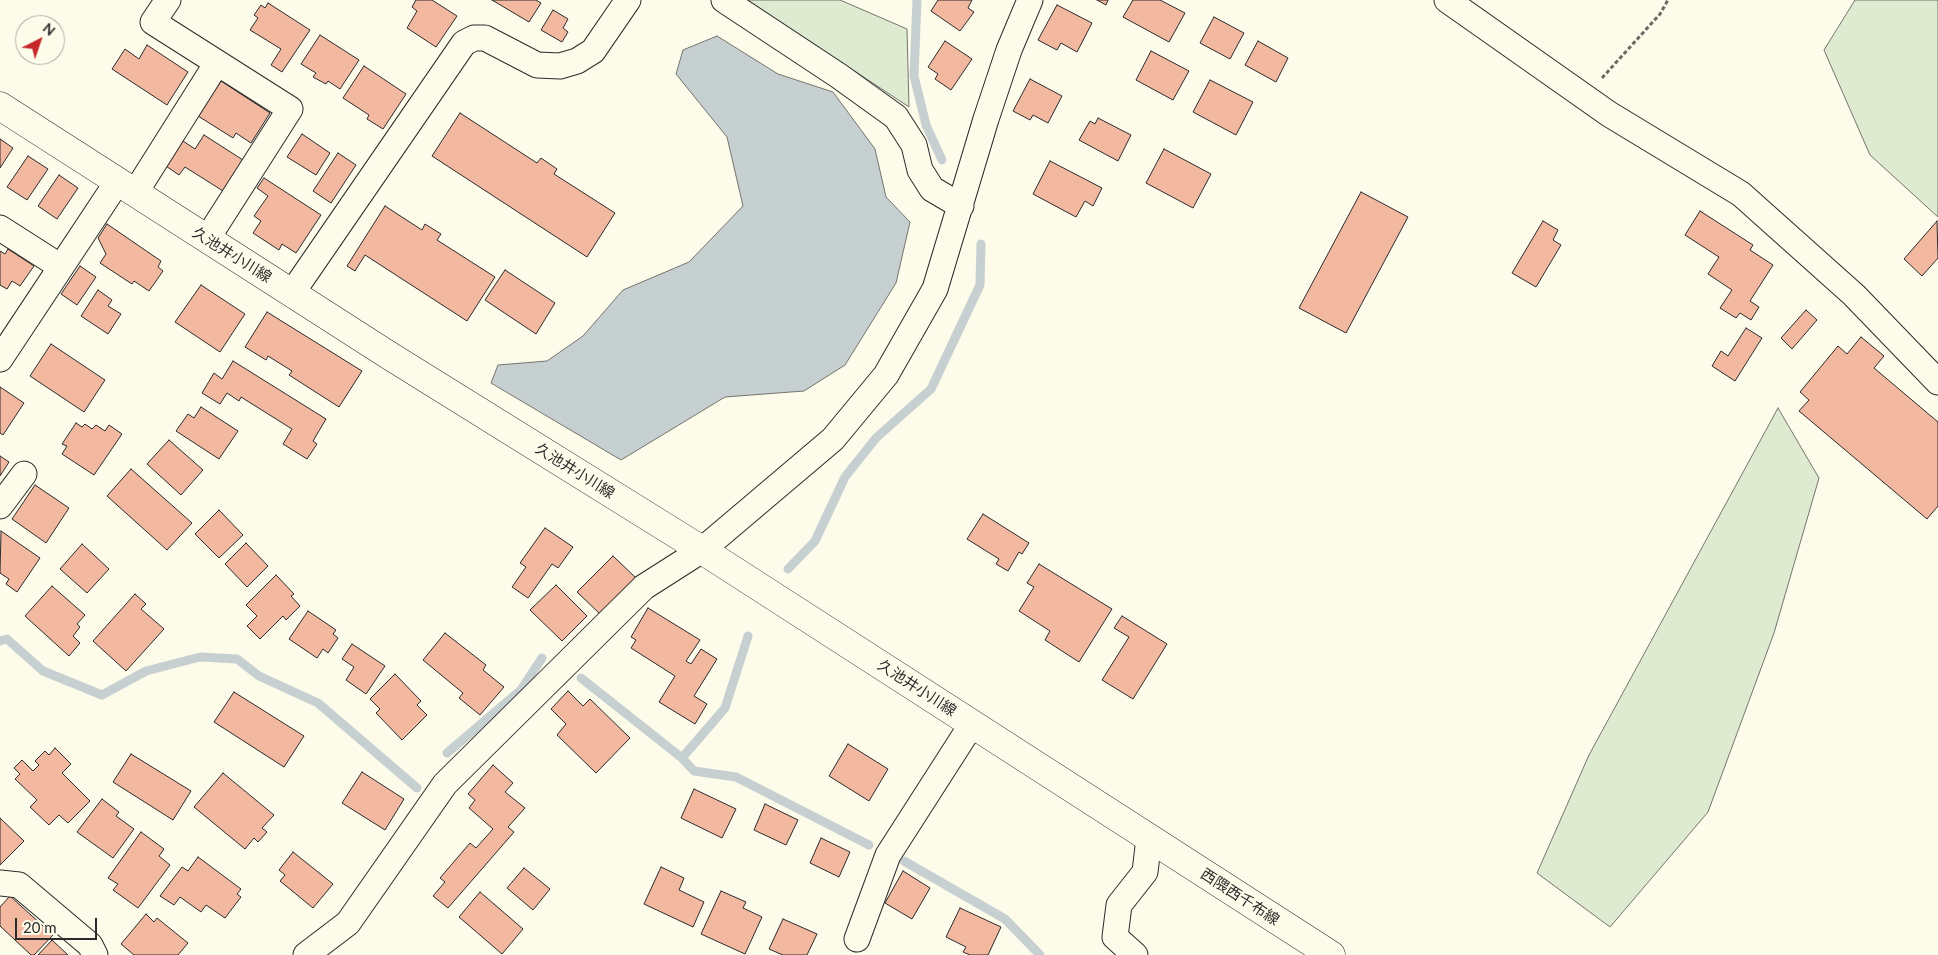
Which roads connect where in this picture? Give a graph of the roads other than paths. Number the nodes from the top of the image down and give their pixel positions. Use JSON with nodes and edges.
{"nodes":[{"id":1,"x":168,"y":0,"type":"edge"},
{"id":2,"x":628,"y":0,"type":"edge"},
{"id":3,"x":724,"y":0,"type":"edge"},
{"id":4,"x":1030,"y":0,"type":"edge"},
{"id":5,"x":1447,"y":0,"type":"edge"},
{"id":6,"x":217,"y":62,"type":"junction"},
{"id":7,"x":0,"y":106,"type":"edge"},
{"id":8,"x":126,"y":187,"type":"junction"},
{"id":9,"x":961,"y":206,"type":"junction"},
{"id":10,"x":0,"y":228,"type":"edge"},
{"id":11,"x":207,"y":238,"type":"junction"},
{"id":12,"x":61,"y":267,"type":"junction"},
{"id":13,"x":292,"y":293,"type":"junction"},
{"id":14,"x":0,"y":359,"type":"edge"},
{"id":15,"x":1938,"y":382,"type":"edge"},
{"id":16,"x":24,"y":474,"type":"dead end"},
{"id":17,"x":0,"y":506,"type":"edge"},
{"id":18,"x":702,"y":550,"type":"junction"},
{"id":19,"x":972,"y":724,"type":"junction"},
{"id":20,"x":1149,"y":838,"type":"junction"},
{"id":21,"x":0,"y":883,"type":"edge"},
{"id":22,"x":857,"y":939,"type":"dead end"},
{"id":23,"x":95,"y":955,"type":"edge"},
{"id":24,"x":306,"y":955,"type":"edge"},
{"id":25,"x":1135,"y":955,"type":"edge"},
{"id":26,"x":1331,"y":955,"type":"edge"}],
"edges":[{"from":1,"to":6,"type":"street"},
{"from":2,"to":13,"type":"street"},
{"from":3,"to":9,"type":"street"},
{"from":4,"to":9,"type":"street"},
{"from":5,"to":15,"type":"street"},
{"from":6,"to":8,"type":"street"},
{"from":6,"to":11,"type":"street"},
{"from":7,"to":8,"type":"street","name":"久池井小川線"},
{"from":8,"to":11,"type":"street","name":"久池井小川線"},
{"from":8,"to":12,"type":"street"},
{"from":9,"to":18,"type":"street"},
{"from":10,"to":12,"type":"street"},
{"from":11,"to":13,"type":"street","name":"久池井小川線"},
{"from":12,"to":14,"type":"street"},
{"from":13,"to":18,"type":"street","name":"久池井小川線"},
{"from":16,"to":17,"type":"street"},
{"from":18,"to":19,"type":"street","name":"久池井小川線"},
{"from":18,"to":24,"type":"street"},
{"from":19,"to":20,"type":"street","name":"久池井小川線"},
{"from":19,"to":22,"type":"street"},
{"from":20,"to":25,"type":"street"},
{"from":20,"to":26,"type":"street","name":"西隈西千布線"},
{"from":21,"to":23,"type":"street"}]}
